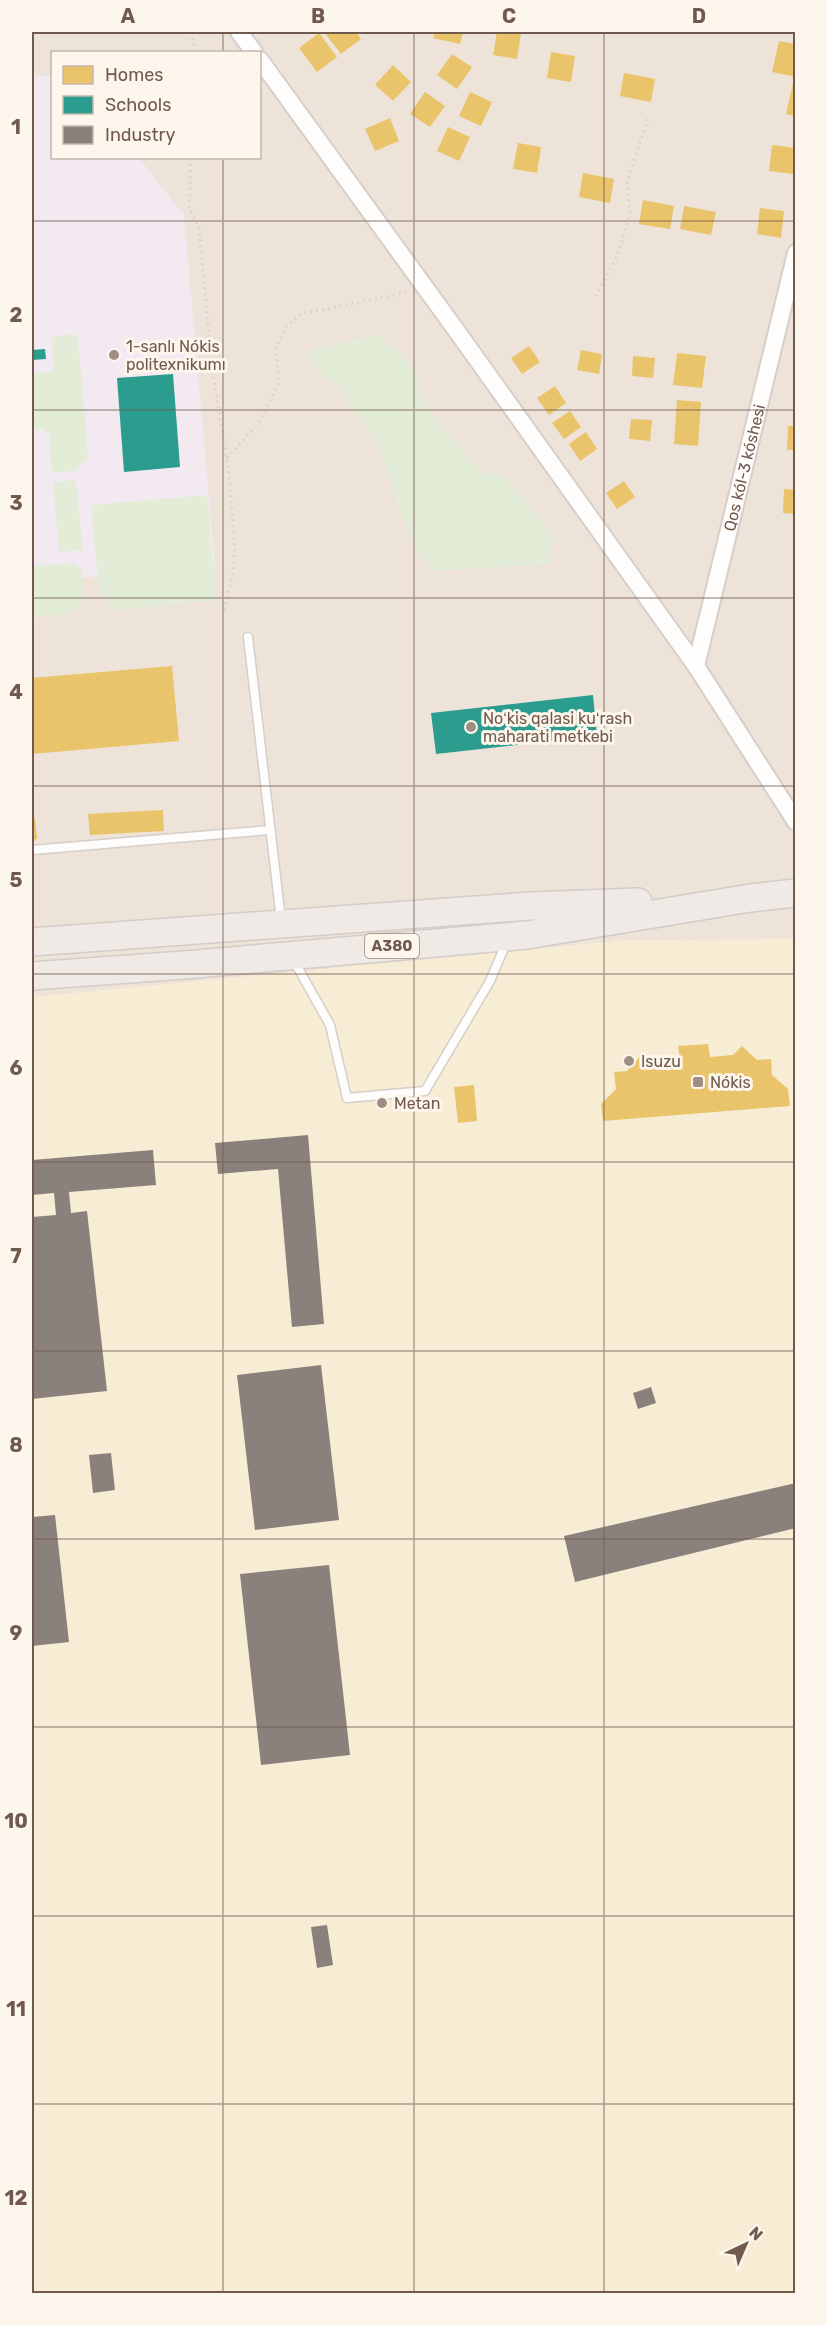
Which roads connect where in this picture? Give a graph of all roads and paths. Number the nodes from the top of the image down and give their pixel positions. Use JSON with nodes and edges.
{"nodes":[{"id":1,"x":192,"y":32,"type":"edge"},
{"id":2,"x":239,"y":32,"type":"edge"},
{"id":3,"x":195,"y":51,"type":"edge"},
{"id":4,"x":253,"y":51,"type":"edge"},
{"id":5,"x":261,"y":61,"type":"edge"},
{"id":6,"x":648,"y":119,"type":"dead end"},
{"id":7,"x":191,"y":159,"type":"edge"},
{"id":8,"x":794,"y":264,"type":"edge"},
{"id":9,"x":426,"y":288,"type":"junction"},
{"id":10,"x":596,"y":296,"type":"dead end"},
{"id":11,"x":227,"y":458,"type":"junction"},
{"id":12,"x":224,"y":610,"type":"dead end"},
{"id":13,"x":248,"y":637,"type":"dead end"},
{"id":14,"x":696,"y":666,"type":"junction"},
{"id":15,"x":795,"y":822,"type":"edge"},
{"id":16,"x":270,"y":830,"type":"junction"},
{"id":17,"x":32,"y":850,"type":"edge"},
{"id":18,"x":795,"y":894,"type":"edge"},
{"id":19,"x":750,"y":898,"type":"junction"},
{"id":20,"x":281,"y":924,"type":"junction"},
{"id":21,"x":509,"y":936,"type":"junction"},
{"id":22,"x":32,"y":942,"type":"edge"},
{"id":23,"x":291,"y":955,"type":"junction"},
{"id":24,"x":32,"y":976,"type":"edge"}],
"edges":[{"from":1,"to":3,"type":"path"},
{"from":2,"to":4,"type":"street"},
{"from":5,"to":9,"type":"street"},
{"from":6,"to":10,"type":"path"},
{"from":7,"to":11,"type":"path"},
{"from":8,"to":14,"type":"street","name":"Qos kól-3 kóshesi"},
{"from":9,"to":11,"type":"path"},
{"from":9,"to":14,"type":"street"},
{"from":11,"to":12,"type":"path"},
{"from":13,"to":16,"type":"lane"},
{"from":14,"to":15,"type":"street"},
{"from":16,"to":17,"type":"lane"},
{"from":16,"to":20,"type":"lane"},
{"from":18,"to":19,"type":"highway","number":"A380"},
{"from":19,"to":20,"type":"highway","number":"A380"},
{"from":19,"to":21,"type":"highway","number":"A380"},
{"from":20,"to":22,"type":"highway","number":"A380"},
{"from":21,"to":23,"type":"highway","number":"A380"},
{"from":21,"to":23,"type":"lane"},
{"from":23,"to":24,"type":"highway","number":"A380"}]}
